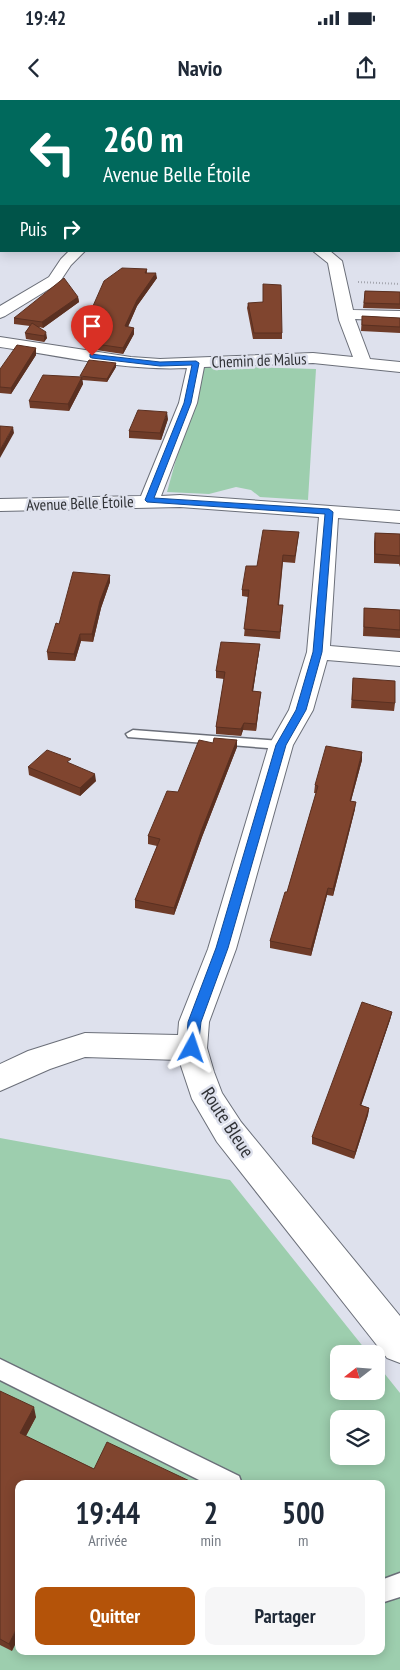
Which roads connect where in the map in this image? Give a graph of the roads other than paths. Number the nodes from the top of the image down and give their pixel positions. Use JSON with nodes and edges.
{"nodes":[{"id":1,"x":77,"y":252,"type":"edge"},
{"id":2,"x":321,"y":252,"type":"edge"},
{"id":3,"x":0,"y":313,"type":"edge"},
{"id":4,"x":346,"y":314,"type":"junction"},
{"id":5,"x":400,"y":316,"type":"edge"},
{"id":6,"x":0,"y":342,"type":"edge"},
{"id":7,"x":363,"y":362,"type":"junction"},
{"id":8,"x":196,"y":363,"type":"junction"},
{"id":9,"x":400,"y":367,"type":"edge"},
{"id":10,"x":149,"y":500,"type":"junction"},
{"id":11,"x":0,"y":505,"type":"edge"},
{"id":12,"x":329,"y":512,"type":"junction"},
{"id":13,"x":400,"y":517,"type":"edge"},
{"id":14,"x":318,"y":652,"type":"junction"},
{"id":15,"x":400,"y":659,"type":"edge"},
{"id":16,"x":133,"y":734,"type":"dead end"},
{"id":17,"x":281,"y":745,"type":"junction"},
{"id":18,"x":192,"y":1048,"type":"junction"},
{"id":19,"x":0,"y":1078,"type":"edge"},
{"id":20,"x":400,"y":1345,"type":"edge"},
{"id":21,"x":0,"y":1368,"type":"edge"},
{"id":22,"x":223,"y":1480,"type":"edge"},
{"id":23,"x":400,"y":1585,"type":"edge"},
{"id":24,"x":385,"y":1591,"type":"edge"}],
"edges":[{"from":1,"to":3,"type":"street"},
{"from":2,"to":4,"type":"street"},
{"from":4,"to":5,"type":"street"},
{"from":4,"to":7,"type":"street"},
{"from":6,"to":8,"type":"street","name":"Chemin de Malus"},
{"from":7,"to":8,"type":"street","name":"Chemin de Malus"},
{"from":7,"to":9,"type":"street","name":"Chemin de Malus"},
{"from":8,"to":10,"type":"street"},
{"from":10,"to":11,"type":"street","name":"Avenue Belle Étoile"},
{"from":10,"to":12,"type":"street","name":"Avenue Belle Étoile"},
{"from":12,"to":13,"type":"street","name":"Avenue Belle Étoile"},
{"from":12,"to":14,"type":"street","name":"Route Bleue"},
{"from":14,"to":15,"type":"street"},
{"from":14,"to":17,"type":"street","name":"Route Bleue"},
{"from":16,"to":17,"type":"lane"},
{"from":17,"to":18,"type":"street","name":"Route Bleue"},
{"from":18,"to":19,"type":"street"},
{"from":18,"to":20,"type":"street","name":"Route Bleue"},
{"from":21,"to":22,"type":"lane"},
{"from":23,"to":24,"type":"lane"}]}
